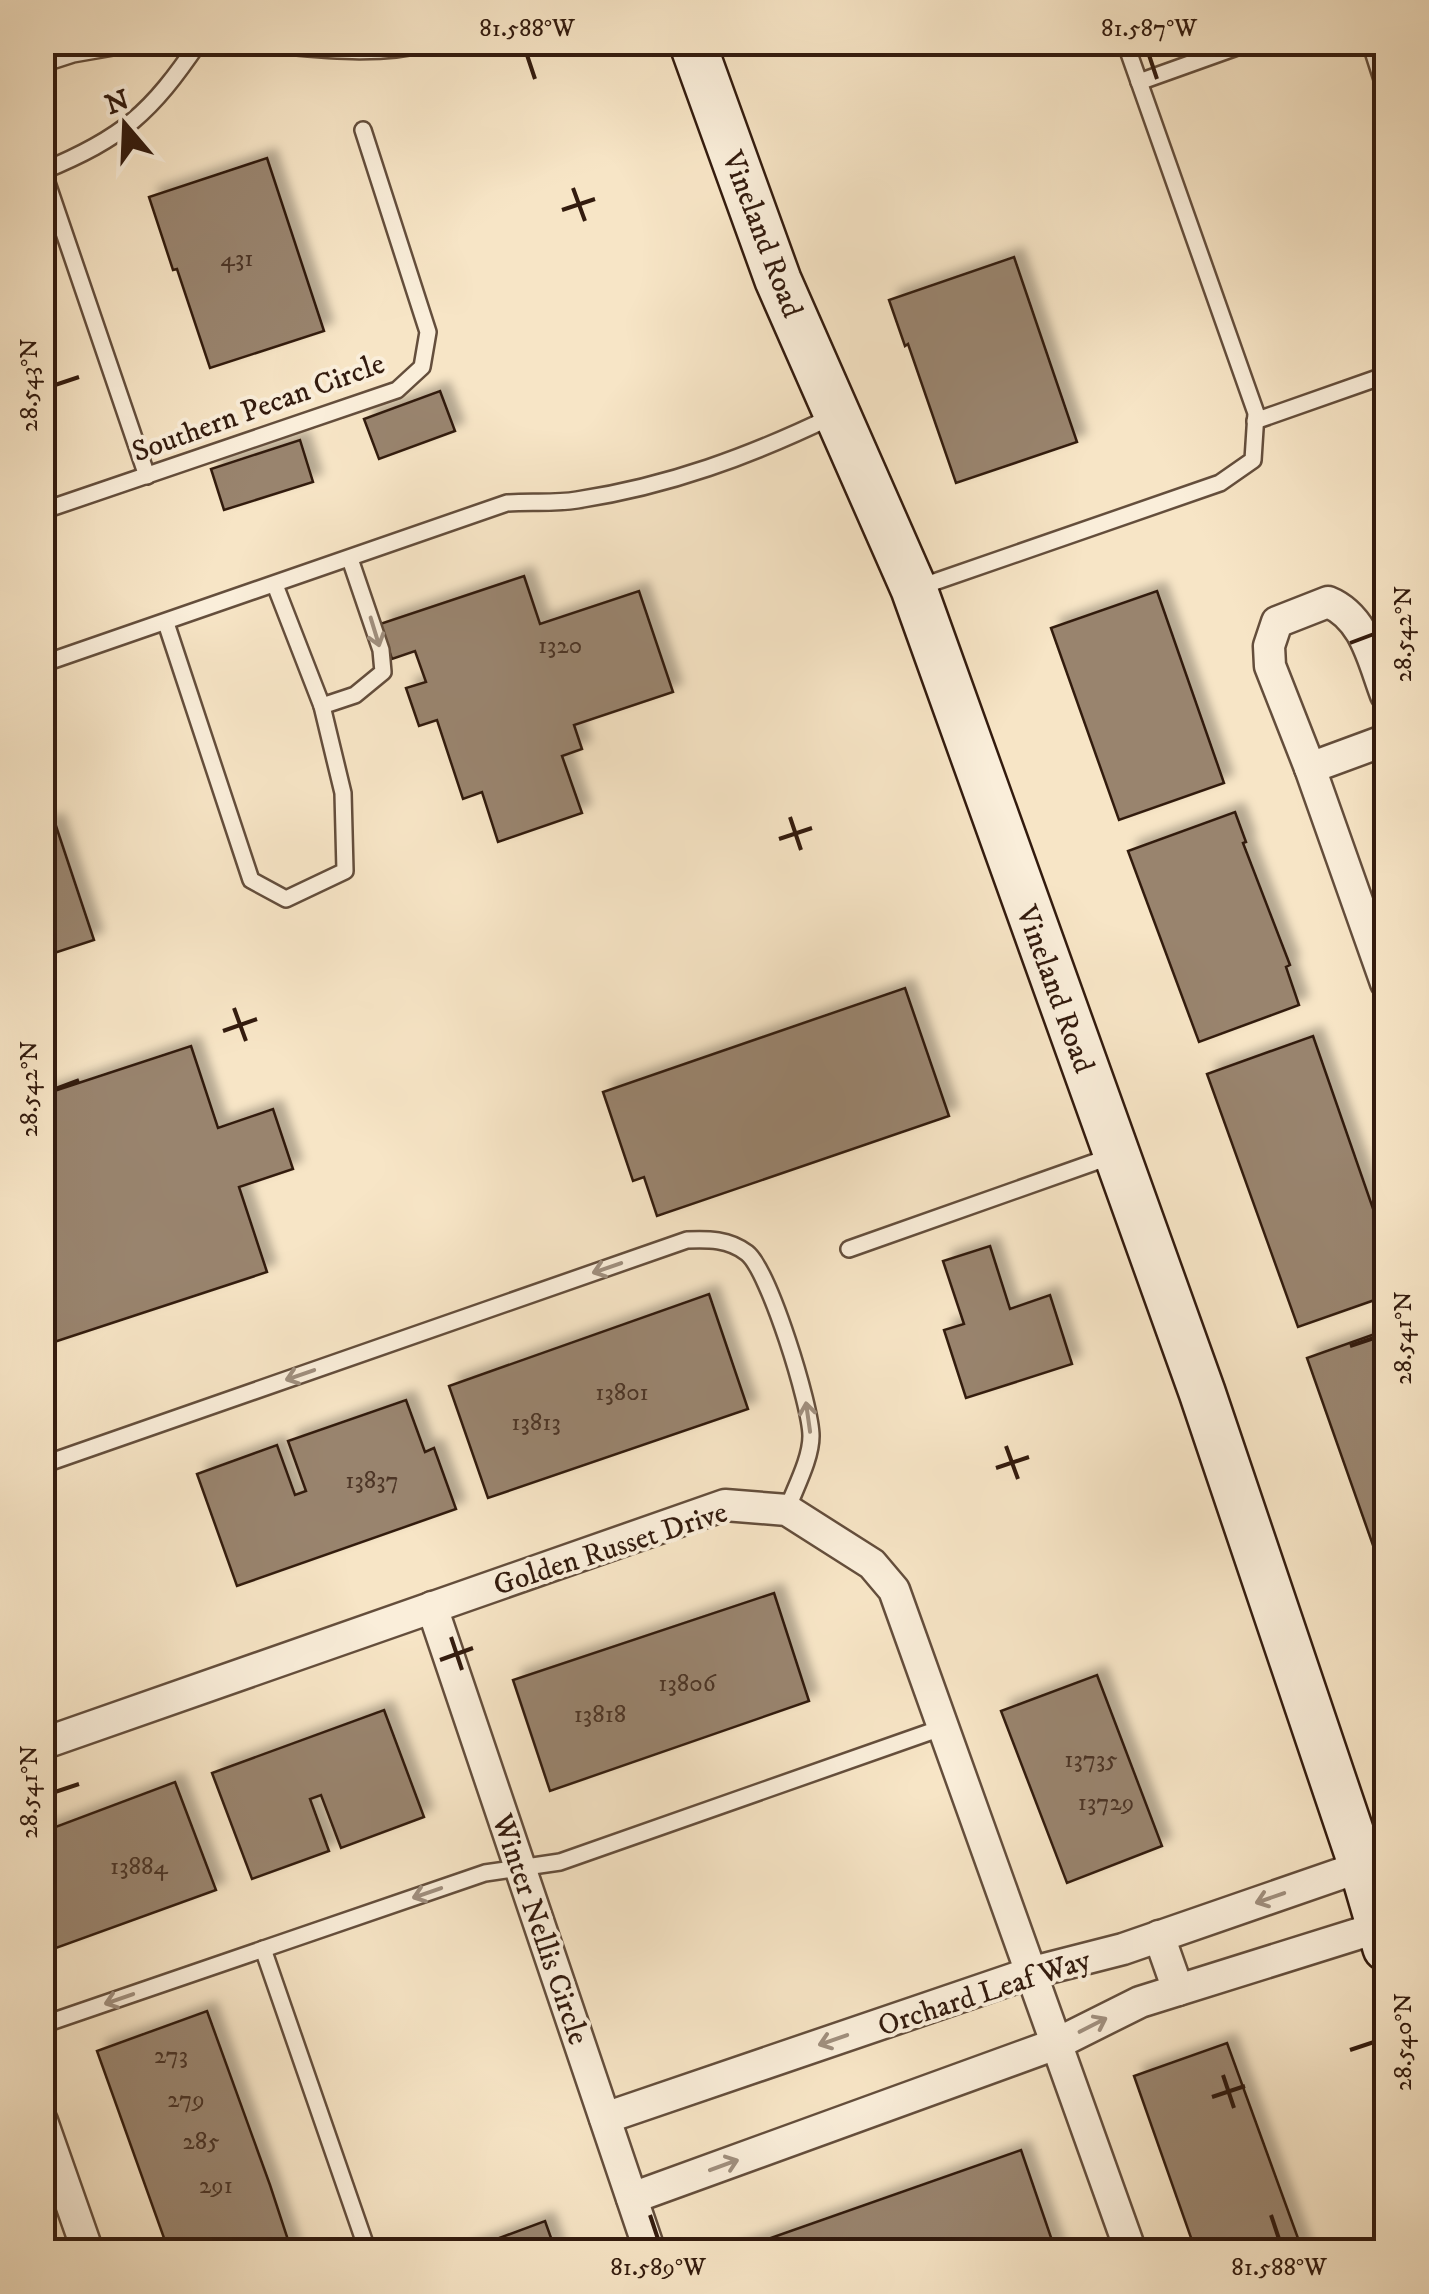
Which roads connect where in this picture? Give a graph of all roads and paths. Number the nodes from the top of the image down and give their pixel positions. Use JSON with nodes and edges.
{"nodes":[{"id":1,"x":142,"y":42,"type":"edge"},
{"id":2,"x":199,"y":42,"type":"edge"},
{"id":3,"x":232,"y":42,"type":"edge"},
{"id":4,"x":432,"y":42,"type":"edge"},
{"id":5,"x":692,"y":42,"type":"edge"},
{"id":6,"x":1125,"y":42,"type":"edge"},
{"id":7,"x":1251,"y":42,"type":"edge"},
{"id":8,"x":1370,"y":42,"type":"edge"},
{"id":9,"x":345,"y":47,"type":"edge"},
{"id":10,"x":42,"y":64,"type":"edge"},
{"id":11,"x":1138,"y":82,"type":"junction"},
{"id":12,"x":1386,"y":92,"type":"edge"},
{"id":13,"x":363,"y":130,"type":"dead end"},
{"id":14,"x":43,"y":169,"type":"edge"},
{"id":15,"x":1386,"y":375,"type":"edge"},
{"id":16,"x":837,"y":415,"type":"junction"},
{"id":17,"x":1255,"y":422,"type":"junction"},
{"id":18,"x":147,"y":476,"type":"junction"},
{"id":19,"x":42,"y":511,"type":"edge"},
{"id":20,"x":350,"y":558,"type":"junction"},
{"id":21,"x":276,"y":585,"type":"junction"},
{"id":22,"x":914,"y":589,"type":"junction"},
{"id":23,"x":166,"y":623,"type":"junction"},
{"id":24,"x":42,"y":664,"type":"edge"},
{"id":25,"x":1386,"y":695,"type":"edge"},
{"id":26,"x":322,"y":706,"type":"junction"},
{"id":27,"x":1386,"y":740,"type":"edge"},
{"id":28,"x":1310,"y":768,"type":"junction"},
{"id":29,"x":1386,"y":983,"type":"edge"},
{"id":30,"x":1116,"y":1154,"type":"junction"},
{"id":31,"x":849,"y":1249,"type":"dead end"},
{"id":32,"x":42,"y":1465,"type":"edge"},
{"id":33,"x":788,"y":1510,"type":"junction"},
{"id":34,"x":432,"y":1608,"type":"junction"},
{"id":35,"x":944,"y":1727,"type":"junction"},
{"id":36,"x":42,"y":1744,"type":"edge"},
{"id":37,"x":1374,"y":1862,"type":"edge"},
{"id":38,"x":520,"y":1868,"type":"junction"},
{"id":39,"x":1384,"y":1934,"type":"edge"},
{"id":40,"x":1159,"y":1936,"type":"junction"},
{"id":41,"x":263,"y":1949,"type":"junction"},
{"id":42,"x":1033,"y":1972,"type":"junction"},
{"id":43,"x":1178,"y":1990,"type":"junction"},
{"id":44,"x":42,"y":2025,"type":"edge"},
{"id":45,"x":1056,"y":2044,"type":"junction"},
{"id":46,"x":605,"y":2118,"type":"junction"},
{"id":47,"x":42,"y":2121,"type":"edge"},
{"id":48,"x":632,"y":2198,"type":"junction"},
{"id":49,"x":88,"y":2252,"type":"edge"},
{"id":50,"x":368,"y":2252,"type":"edge"},
{"id":51,"x":650,"y":2252,"type":"edge"},
{"id":52,"x":1131,"y":2252,"type":"edge"}],
"edges":[{"from":1,"to":10,"type":"lane"},
{"from":2,"to":14,"type":"lane"},
{"from":3,"to":9,"type":"lane"},
{"from":4,"to":9,"type":"lane"},
{"from":5,"to":16,"type":"main road","name":"Vineland Road"},
{"from":6,"to":11,"type":"lane"},
{"from":7,"to":11,"type":"lane"},
{"from":8,"to":12,"type":"lane"},
{"from":11,"to":17,"type":"lane"},
{"from":13,"to":18,"type":"lane","name":"Southern Pecan Circle"},
{"from":14,"to":18,"type":"lane"},
{"from":15,"to":17,"type":"lane"},
{"from":16,"to":20,"type":"lane"},
{"from":16,"to":22,"type":"main road","name":"Vineland Road"},
{"from":17,"to":22,"type":"lane"},
{"from":18,"to":19,"type":"lane","name":"Southern Pecan Circle"},
{"from":20,"to":21,"type":"lane"},
{"from":20,"to":26,"type":"lane","one_way":true},
{"from":21,"to":23,"type":"lane"},
{"from":21,"to":26,"type":"lane"},
{"from":22,"to":30,"type":"main road","name":"Vineland Road"},
{"from":23,"to":24,"type":"lane"},
{"from":23,"to":26,"type":"lane"},
{"from":25,"to":28,"type":"street"},
{"from":27,"to":28,"type":"street"},
{"from":28,"to":29,"type":"street"},
{"from":30,"to":31,"type":"lane"},
{"from":30,"to":37,"type":"main road","name":"Vineland Road"},
{"from":33,"to":32,"type":"lane","one_way":true},
{"from":33,"to":34,"type":"street","name":"Golden Russet Drive"},
{"from":33,"to":35,"type":"street","name":"Golden Russet Drive"},
{"from":34,"to":36,"type":"street","name":"Golden Russet Drive"},
{"from":34,"to":38,"type":"street","name":"Winter Nellis Circle"},
{"from":35,"to":38,"type":"lane"},
{"from":35,"to":42,"type":"street","name":"Golden Russet Drive"},
{"from":37,"to":39,"type":"main road","name":"Vineland Road"},
{"from":37,"to":40,"type":"street","name":"Orchard Leaf Way","one_way":true},
{"from":38,"to":41,"type":"lane","one_way":true},
{"from":38,"to":46,"type":"street","name":"Winter Nellis Circle"},
{"from":39,"to":43,"type":"street","name":"Orchard Leaf Way"},
{"from":40,"to":42,"type":"street","name":"Orchard Leaf Way"},
{"from":40,"to":43,"type":"street"},
{"from":41,"to":44,"type":"lane","one_way":true},
{"from":41,"to":50,"type":"lane"},
{"from":42,"to":45,"type":"street","name":"Golden Russet Drive"},
{"from":42,"to":46,"type":"street","name":"Orchard Leaf Way","one_way":true},
{"from":45,"to":43,"type":"street","name":"Orchard Leaf Way","one_way":true},
{"from":48,"to":45,"type":"street","name":"Orchard Leaf Way","one_way":true},
{"from":45,"to":52,"type":"street","name":"Golden Russet Drive"},
{"from":46,"to":48,"type":"street","name":"Winter Nellis Circle"},
{"from":47,"to":49,"type":"street"},
{"from":48,"to":51,"type":"street","name":"Winter Nellis Circle"}]}
